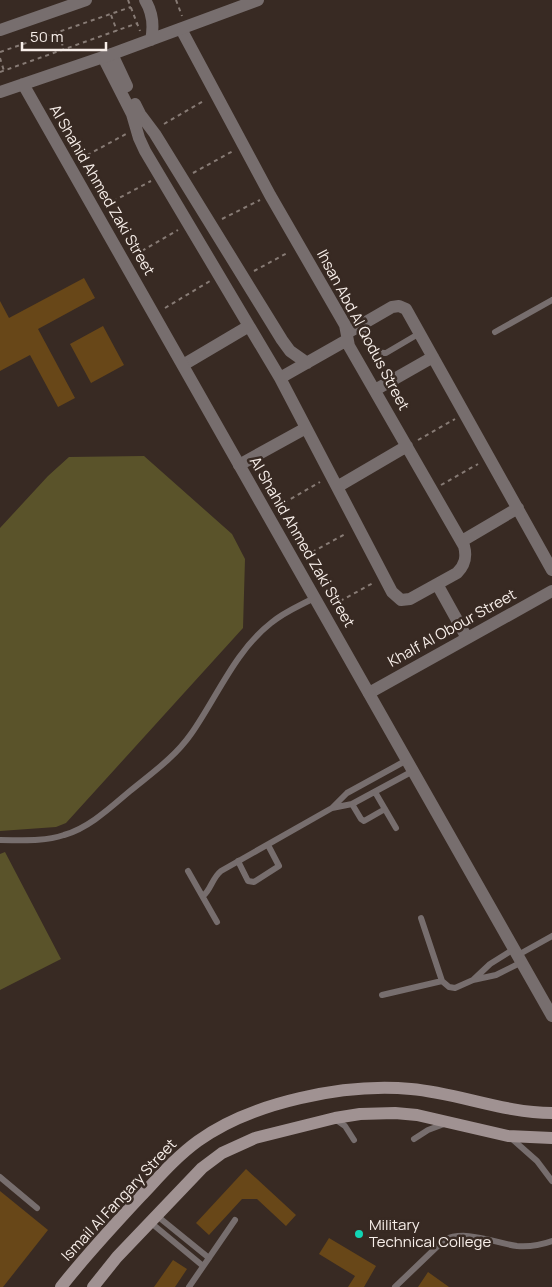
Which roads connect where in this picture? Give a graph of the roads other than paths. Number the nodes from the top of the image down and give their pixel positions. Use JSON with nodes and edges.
{"nodes":[{"id":1,"x":86,"y":0,"type":"edge"},
{"id":2,"x":145,"y":0,"type":"edge"},
{"id":3,"x":258,"y":0,"type":"edge"},
{"id":4,"x":184,"y":28,"type":"junction"},
{"id":5,"x":0,"y":30,"type":"edge"},
{"id":6,"x":148,"y":41,"type":"junction"},
{"id":7,"x":107,"y":56,"type":"junction"},
{"id":8,"x":24,"y":84,"type":"junction"},
{"id":9,"x":0,"y":92,"type":"edge"},
{"id":10,"x":552,"y":300,"type":"edge"},
{"id":11,"x":360,"y":325,"type":"junction"},
{"id":12,"x":249,"y":326,"type":"junction"},
{"id":13,"x":495,"y":332,"type":"dead end"},
{"id":14,"x":420,"y":333,"type":"junction"},
{"id":15,"x":347,"y":336,"type":"junction"},
{"id":16,"x":433,"y":357,"type":"junction"},
{"id":17,"x":307,"y":363,"type":"junction"},
{"id":18,"x":182,"y":365,"type":"junction"},
{"id":19,"x":280,"y":378,"type":"junction"},
{"id":20,"x":375,"y":390,"type":"junction"},
{"id":21,"x":306,"y":428,"type":"junction"},
{"id":22,"x":407,"y":446,"type":"junction"},
{"id":23,"x":239,"y":465,"type":"junction"},
{"id":24,"x":337,"y":487,"type":"junction"},
{"id":25,"x":518,"y":508,"type":"junction"},
{"id":26,"x":462,"y":541,"type":"junction"},
{"id":27,"x":552,"y":570,"type":"edge"},
{"id":28,"x":437,"y":584,"type":"junction"},
{"id":29,"x":552,"y":591,"type":"edge"},
{"id":30,"x":314,"y":598,"type":"junction"},
{"id":31,"x":467,"y":638,"type":"junction"},
{"id":32,"x":369,"y":693,"type":"junction"},
{"id":33,"x":410,"y":766,"type":"junction"},
{"id":34,"x":375,"y":792,"type":"junction"},
{"id":35,"x":352,"y":804,"type":"junction"},
{"id":36,"x":332,"y":808,"type":"junction"},
{"id":37,"x":385,"y":809,"type":"junction"},
{"id":38,"x":396,"y":828,"type":"dead end"},
{"id":39,"x":0,"y":840,"type":"edge"},
{"id":40,"x":268,"y":844,"type":"junction"},
{"id":41,"x":238,"y":861,"type":"junction"},
{"id":42,"x":188,"y":871,"type":"dead end"},
{"id":43,"x":202,"y":896,"type":"junction"},
{"id":44,"x":421,"y":918,"type":"dead end"},
{"id":45,"x":217,"y":922,"type":"dead end"},
{"id":46,"x":552,"y":936,"type":"edge"},
{"id":47,"x":518,"y":956,"type":"junction"},
{"id":48,"x":473,"y":980,"type":"junction"},
{"id":49,"x":442,"y":981,"type":"junction"},
{"id":50,"x":382,"y":995,"type":"dead end"},
{"id":51,"x":552,"y":1016,"type":"edge"},
{"id":52,"x":552,"y":1113,"type":"edge"},
{"id":53,"x":335,"y":1118,"type":"junction"},
{"id":54,"x":449,"y":1123,"type":"junction"},
{"id":55,"x":508,"y":1136,"type":"junction"},
{"id":56,"x":552,"y":1138,"type":"edge"},
{"id":57,"x":414,"y":1139,"type":"dead end"},
{"id":58,"x":354,"y":1140,"type":"dead end"},
{"id":59,"x":0,"y":1177,"type":"edge"},
{"id":60,"x":552,"y":1181,"type":"edge"},
{"id":61,"x":37,"y":1208,"type":"dead end"},
{"id":62,"x":153,"y":1219,"type":"junction"},
{"id":63,"x":235,"y":1220,"type":"dead end"},
{"id":64,"x":552,"y":1241,"type":"edge"},
{"id":65,"x":209,"y":1258,"type":"junction"},
{"id":66,"x":203,"y":1266,"type":"junction"},
{"id":67,"x":61,"y":1287,"type":"edge"},
{"id":68,"x":93,"y":1287,"type":"edge"},
{"id":69,"x":189,"y":1287,"type":"edge"},
{"id":70,"x":395,"y":1287,"type":"edge"}],
"edges":[{"from":1,"to":5,"type":"street"},
{"from":2,"to":6,"type":"street"},
{"from":3,"to":4,"type":"street"},
{"from":4,"to":6,"type":"street"},
{"from":4,"to":15,"type":"street","name":"Ihsan Abd Al Qodus Street"},
{"from":6,"to":7,"type":"street"},
{"from":7,"to":8,"type":"street"},
{"from":7,"to":12,"type":"street"},
{"from":7,"to":17,"type":"street"},
{"from":8,"to":9,"type":"street"},
{"from":8,"to":18,"type":"street","name":"Al Shahid Ahmed Zaki Street"},
{"from":10,"to":13,"type":"lane"},
{"from":11,"to":14,"type":"street"},
{"from":11,"to":14,"type":"lane"},
{"from":11,"to":15,"type":"street"},
{"from":12,"to":18,"type":"street"},
{"from":12,"to":19,"type":"street"},
{"from":14,"to":16,"type":"street"},
{"from":15,"to":17,"type":"street"},
{"from":15,"to":20,"type":"street","name":"Ihsan Abd Al Qodus Street"},
{"from":16,"to":20,"type":"street"},
{"from":16,"to":25,"type":"street"},
{"from":17,"to":19,"type":"street"},
{"from":18,"to":23,"type":"street","name":"Al Shahid Ahmed Zaki Street"},
{"from":19,"to":21,"type":"street"},
{"from":20,"to":22,"type":"street","name":"Ihsan Abd Al Qodus Street"},
{"from":21,"to":23,"type":"street"},
{"from":21,"to":24,"type":"street"},
{"from":22,"to":24,"type":"street"},
{"from":22,"to":26,"type":"street","name":"Ihsan Abd Al Qodus Street"},
{"from":23,"to":30,"type":"street","name":"Al Shahid Ahmed Zaki Street"},
{"from":24,"to":28,"type":"street"},
{"from":25,"to":26,"type":"street"},
{"from":25,"to":27,"type":"street"},
{"from":26,"to":28,"type":"street","name":"Ihsan Abd Al Qodus Street"},
{"from":28,"to":31,"type":"street"},
{"from":29,"to":31,"type":"street","name":"Khalf Al Obour Street"},
{"from":30,"to":32,"type":"street","name":"Al Shahid Ahmed Zaki Street"},
{"from":30,"to":39,"type":"lane"},
{"from":31,"to":32,"type":"street","name":"Khalf Al Obour Street"},
{"from":32,"to":33,"type":"street","name":"Al Shahid Ahmed Zaki Street"},
{"from":33,"to":34,"type":"lane"},
{"from":33,"to":36,"type":"lane"},
{"from":33,"to":47,"type":"street","name":"Al Shahid Ahmed Zaki Street"},
{"from":34,"to":35,"type":"lane"},
{"from":34,"to":37,"type":"lane"},
{"from":35,"to":36,"type":"lane"},
{"from":35,"to":37,"type":"lane"},
{"from":36,"to":40,"type":"lane"},
{"from":37,"to":38,"type":"lane"},
{"from":40,"to":41,"type":"lane"},
{"from":40,"to":41,"type":"lane"},
{"from":41,"to":43,"type":"lane"},
{"from":42,"to":43,"type":"lane"},
{"from":43,"to":45,"type":"lane"},
{"from":44,"to":49,"type":"lane"},
{"from":46,"to":47,"type":"lane"},
{"from":47,"to":48,"type":"lane"},
{"from":47,"to":48,"type":"lane"},
{"from":47,"to":51,"type":"street","name":"Al Shahid Ahmed Zaki Street"},
{"from":48,"to":49,"type":"lane"},
{"from":49,"to":50,"type":"lane"},
{"from":52,"to":67,"type":"main road","name":"Ismail Al Fangary Street"},
{"from":53,"to":54,"type":"main road"},
{"from":53,"to":58,"type":"lane"},
{"from":53,"to":62,"type":"main road"},
{"from":54,"to":55,"type":"main road"},
{"from":54,"to":57,"type":"lane"},
{"from":55,"to":56,"type":"main road"},
{"from":55,"to":60,"type":"lane"},
{"from":59,"to":61,"type":"lane"},
{"from":62,"to":65,"type":"lane"},
{"from":62,"to":66,"type":"lane"},
{"from":62,"to":68,"type":"main road"},
{"from":63,"to":65,"type":"lane"},
{"from":64,"to":70,"type":"lane"},
{"from":65,"to":66,"type":"lane"},
{"from":66,"to":69,"type":"lane"}]}
